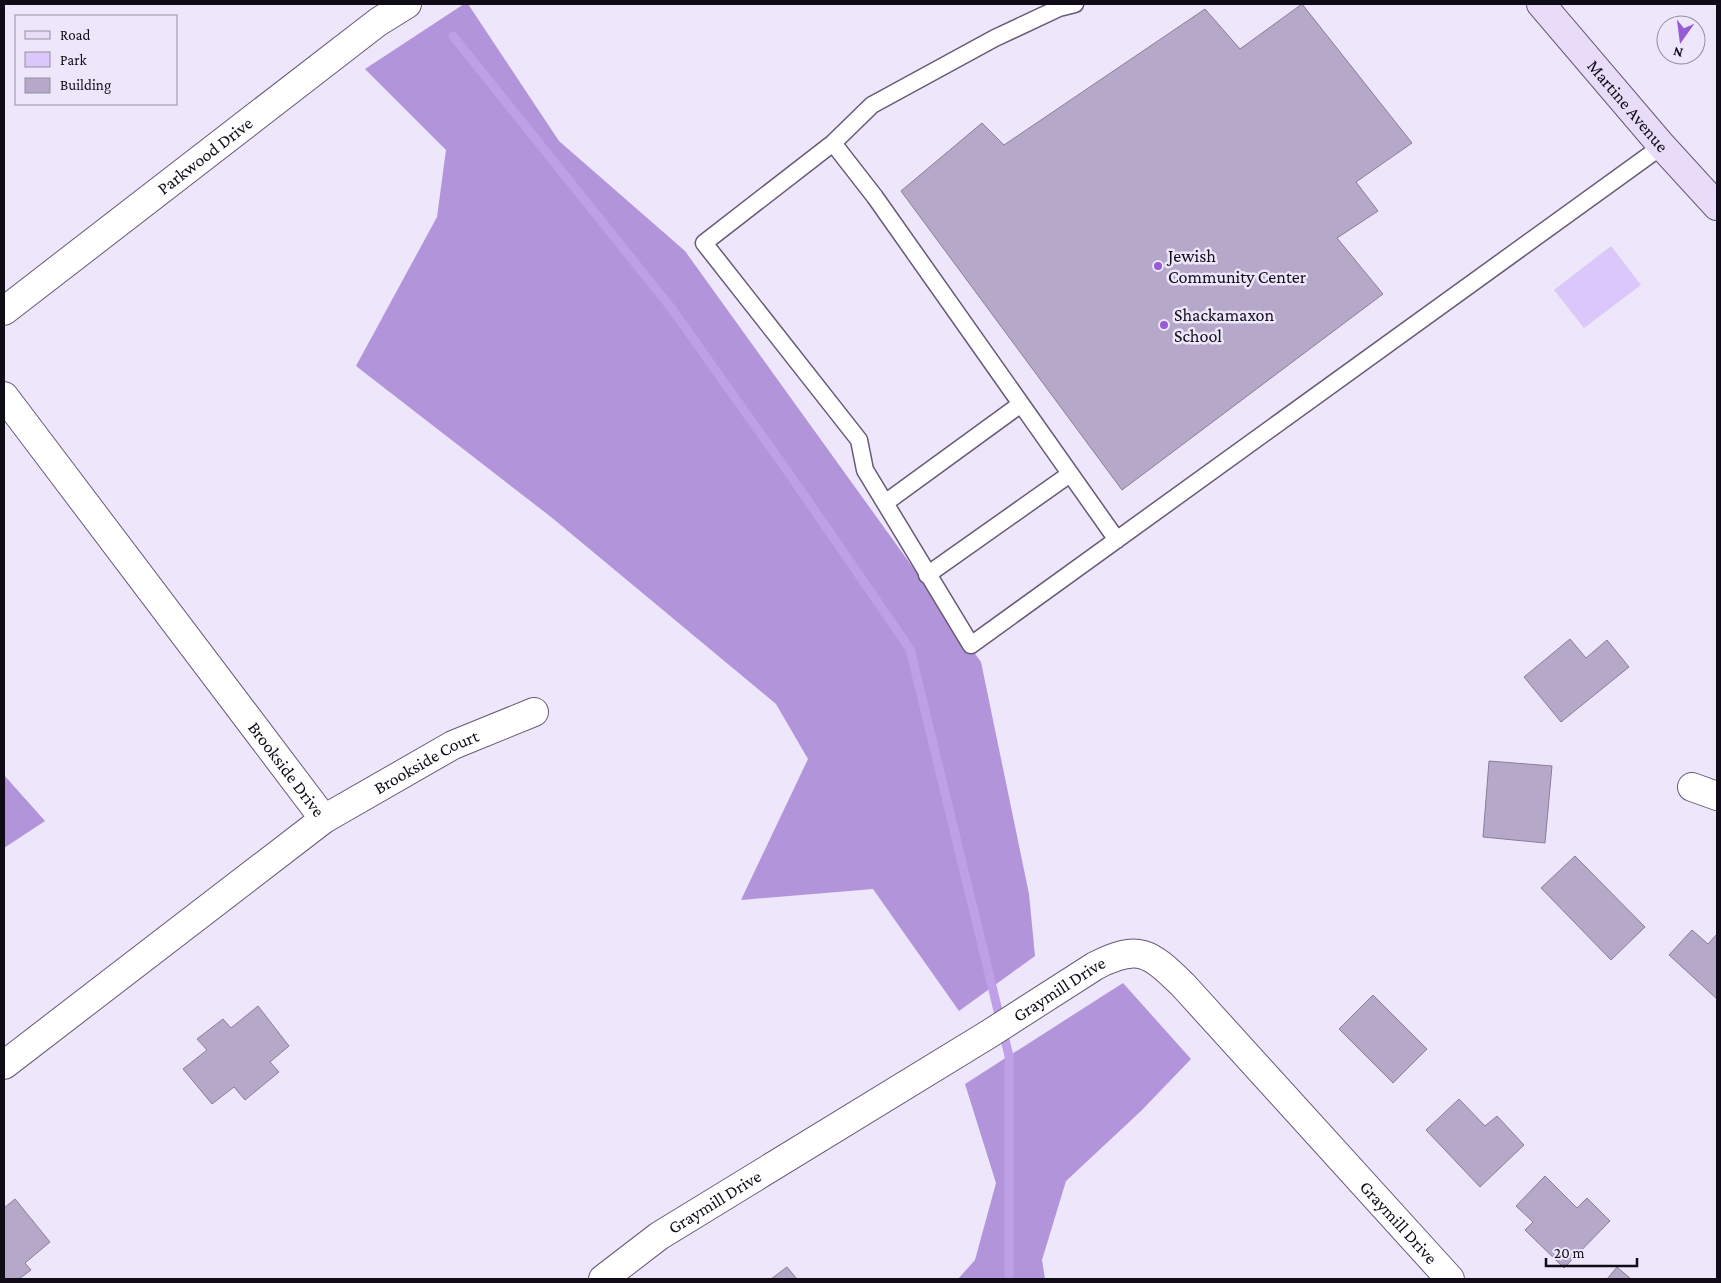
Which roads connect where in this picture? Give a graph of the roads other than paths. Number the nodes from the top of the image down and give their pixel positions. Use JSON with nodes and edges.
{"nodes":[{"id":1,"x":407,"y":4,"type":"edge"},
{"id":2,"x":1075,"y":4,"type":"edge"},
{"id":3,"x":1541,"y":4,"type":"edge"},
{"id":4,"x":834,"y":143,"type":"junction"},
{"id":5,"x":1662,"y":146,"type":"junction"},
{"id":6,"x":1717,"y":206,"type":"edge"},
{"id":7,"x":4,"y":311,"type":"edge"},
{"id":8,"x":4,"y":396,"type":"edge"},
{"id":9,"x":1021,"y":404,"type":"junction"},
{"id":10,"x":1070,"y":474,"type":"junction"},
{"id":11,"x":885,"y":503,"type":"junction"},
{"id":12,"x":1117,"y":540,"type":"junction"},
{"id":13,"x":927,"y":575,"type":"junction"},
{"id":14,"x":534,"y":712,"type":"dead end"},
{"id":15,"x":324,"y":819,"type":"junction"},
{"id":16,"x":4,"y":1065,"type":"edge"},
{"id":17,"x":603,"y":1279,"type":"edge"},
{"id":18,"x":1450,"y":1279,"type":"edge"}],
"edges":[{"from":1,"to":7,"type":"street","name":"Parkwood Drive"},
{"from":2,"to":4,"type":"lane"},
{"from":3,"to":5,"type":"main road","name":"Martine Avenue"},
{"from":4,"to":9,"type":"lane"},
{"from":4,"to":11,"type":"lane"},
{"from":5,"to":6,"type":"main road","name":"Martine Avenue"},
{"from":5,"to":12,"type":"lane"},
{"from":8,"to":15,"type":"street","name":"Brookside Drive"},
{"from":9,"to":10,"type":"lane"},
{"from":9,"to":11,"type":"lane"},
{"from":10,"to":12,"type":"lane"},
{"from":10,"to":13,"type":"lane"},
{"from":11,"to":13,"type":"lane"},
{"from":12,"to":13,"type":"lane"},
{"from":14,"to":15,"type":"street","name":"Brookside Court"},
{"from":15,"to":16,"type":"street","name":"Brookside Drive"},
{"from":17,"to":18,"type":"street","name":"Graymill Drive"}]}
